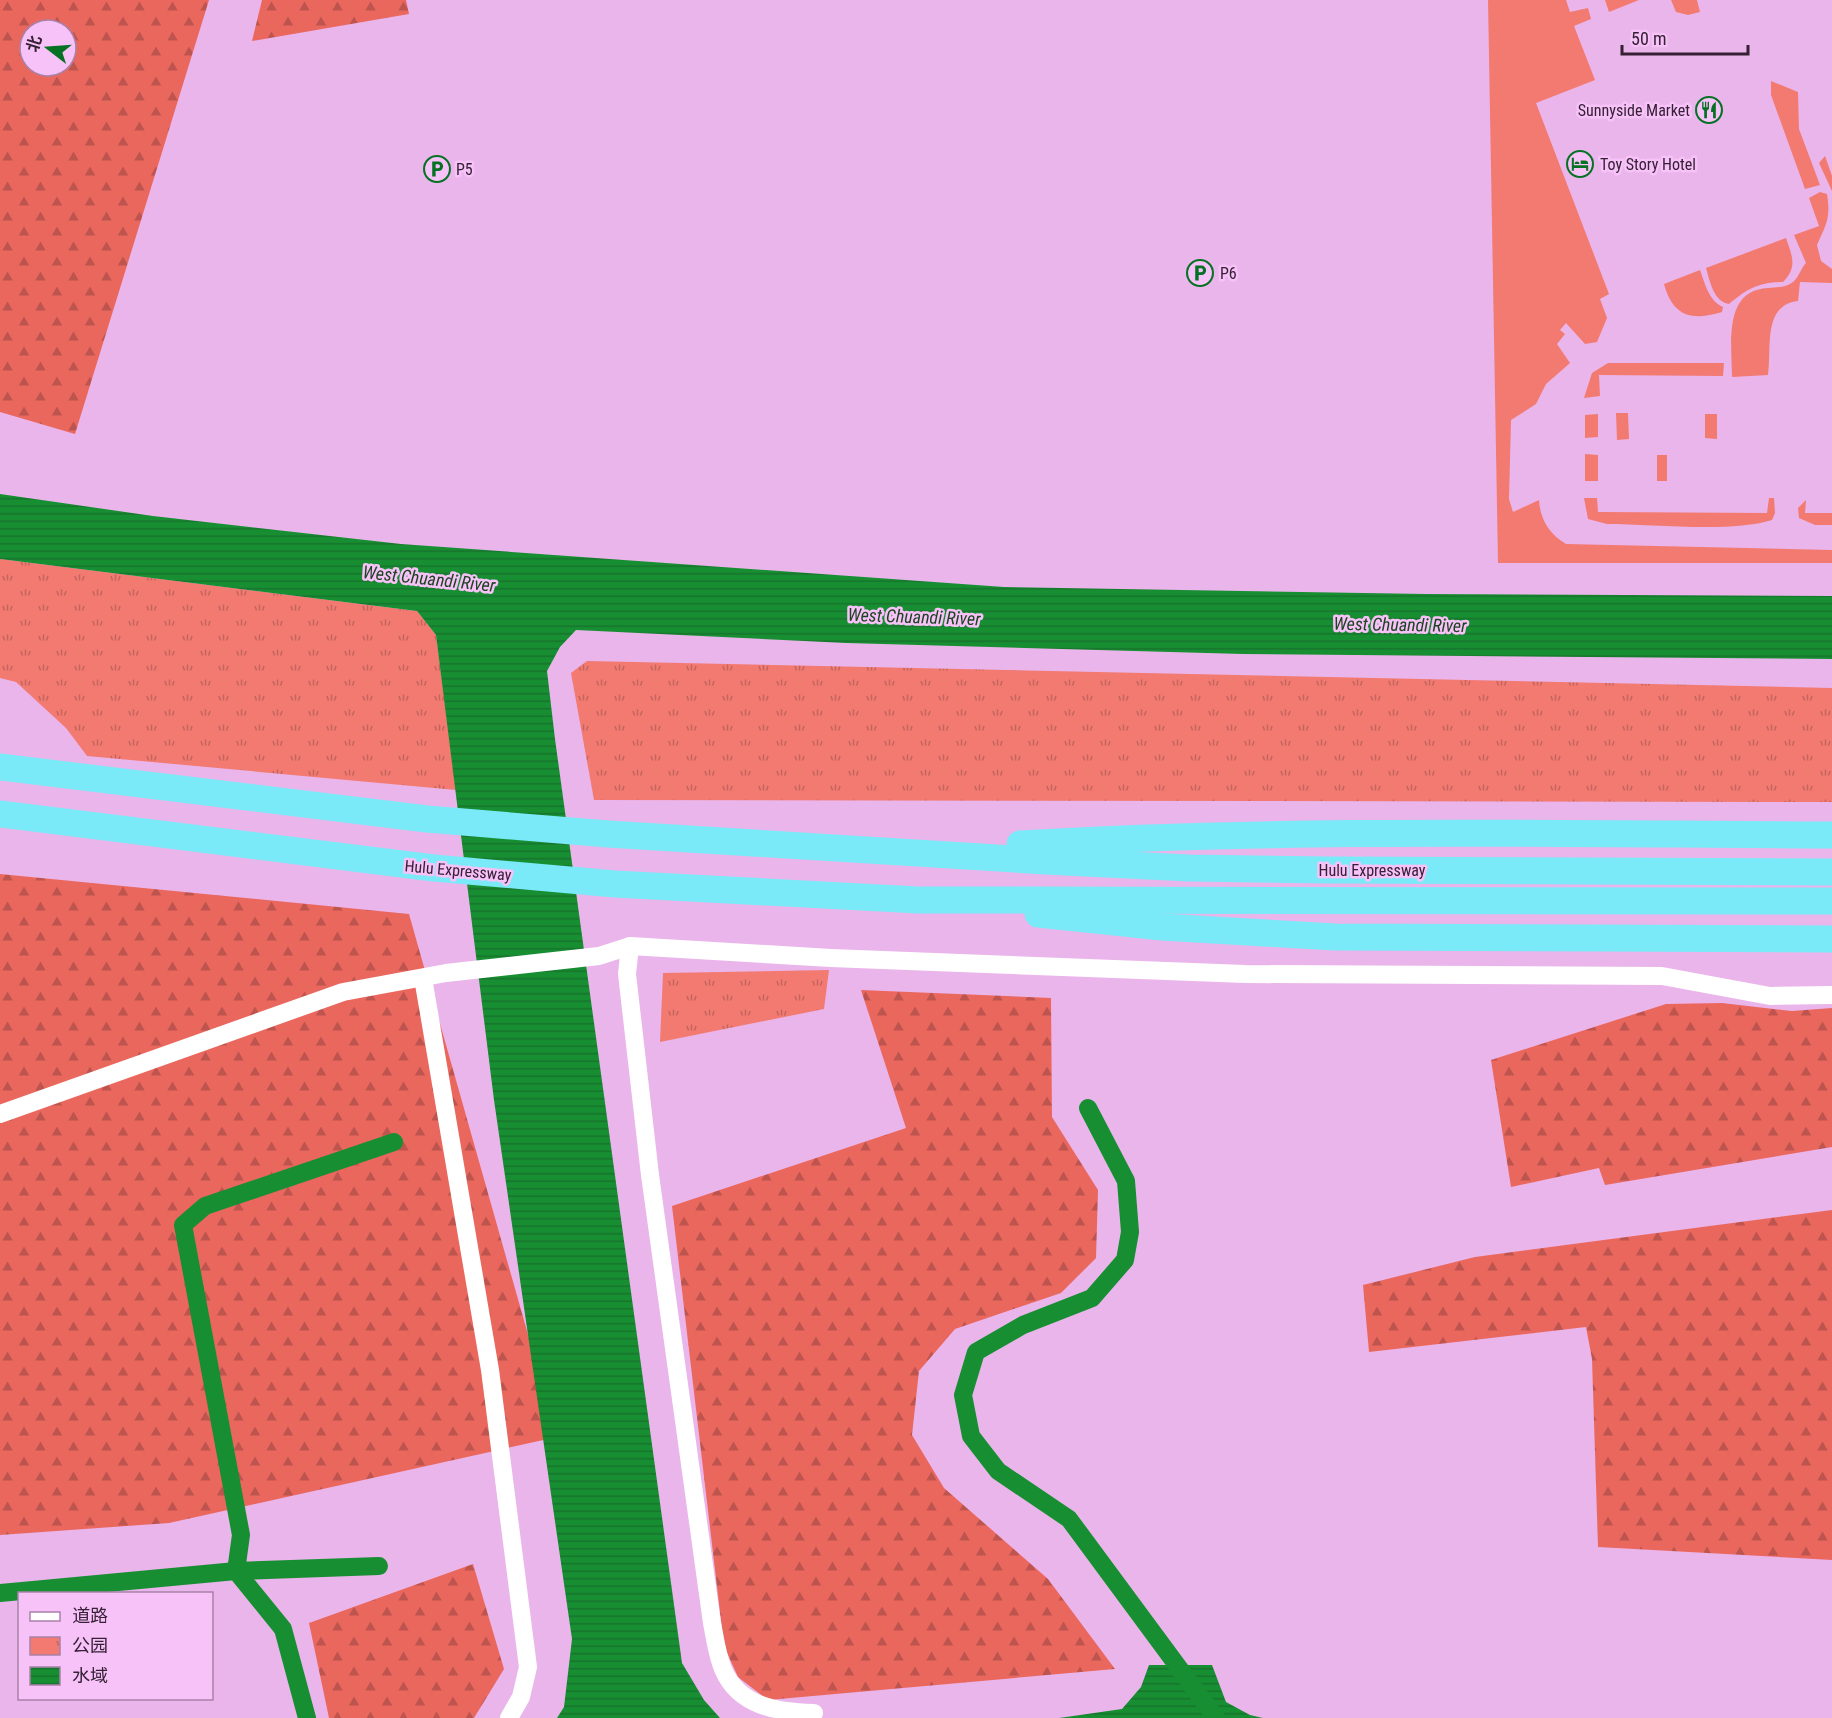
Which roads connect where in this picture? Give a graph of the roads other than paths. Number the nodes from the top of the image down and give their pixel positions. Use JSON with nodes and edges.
{"nodes":[{"id":1,"x":0,"y":767,"type":"edge"},
{"id":2,"x":0,"y":814,"type":"edge"},
{"id":3,"x":1832,"y":835,"type":"edge"},
{"id":4,"x":914,"y":851,"type":"junction"},
{"id":5,"x":1832,"y":872,"type":"edge"},
{"id":6,"x":918,"y":900,"type":"junction"},
{"id":7,"x":1832,"y":901,"type":"edge"},
{"id":8,"x":1832,"y":939,"type":"edge"},
{"id":9,"x":630,"y":946,"type":"junction"},
{"id":10,"x":423,"y":978,"type":"junction"},
{"id":11,"x":1832,"y":995,"type":"edge"},
{"id":12,"x":0,"y":1114,"type":"edge"},
{"id":13,"x":814,"y":1713,"type":"dead end"},
{"id":14,"x":509,"y":1718,"type":"edge"}],
"edges":[{"from":1,"to":4,"type":"highway","name":"Hulu Expressway"},
{"from":2,"to":6,"type":"highway","name":"Hulu Expressway"},
{"from":3,"to":4,"type":"highway","name":"Hulu Expressway"},
{"from":4,"to":5,"type":"highway","name":"Hulu Expressway"},
{"from":6,"to":7,"type":"highway","name":"Hulu Expressway"},
{"from":6,"to":8,"type":"highway","name":"Hulu Expressway"},
{"from":9,"to":10,"type":"street"},
{"from":9,"to":11,"type":"street"},
{"from":9,"to":13,"type":"street"},
{"from":10,"to":12,"type":"street"},
{"from":10,"to":14,"type":"street"}]}
